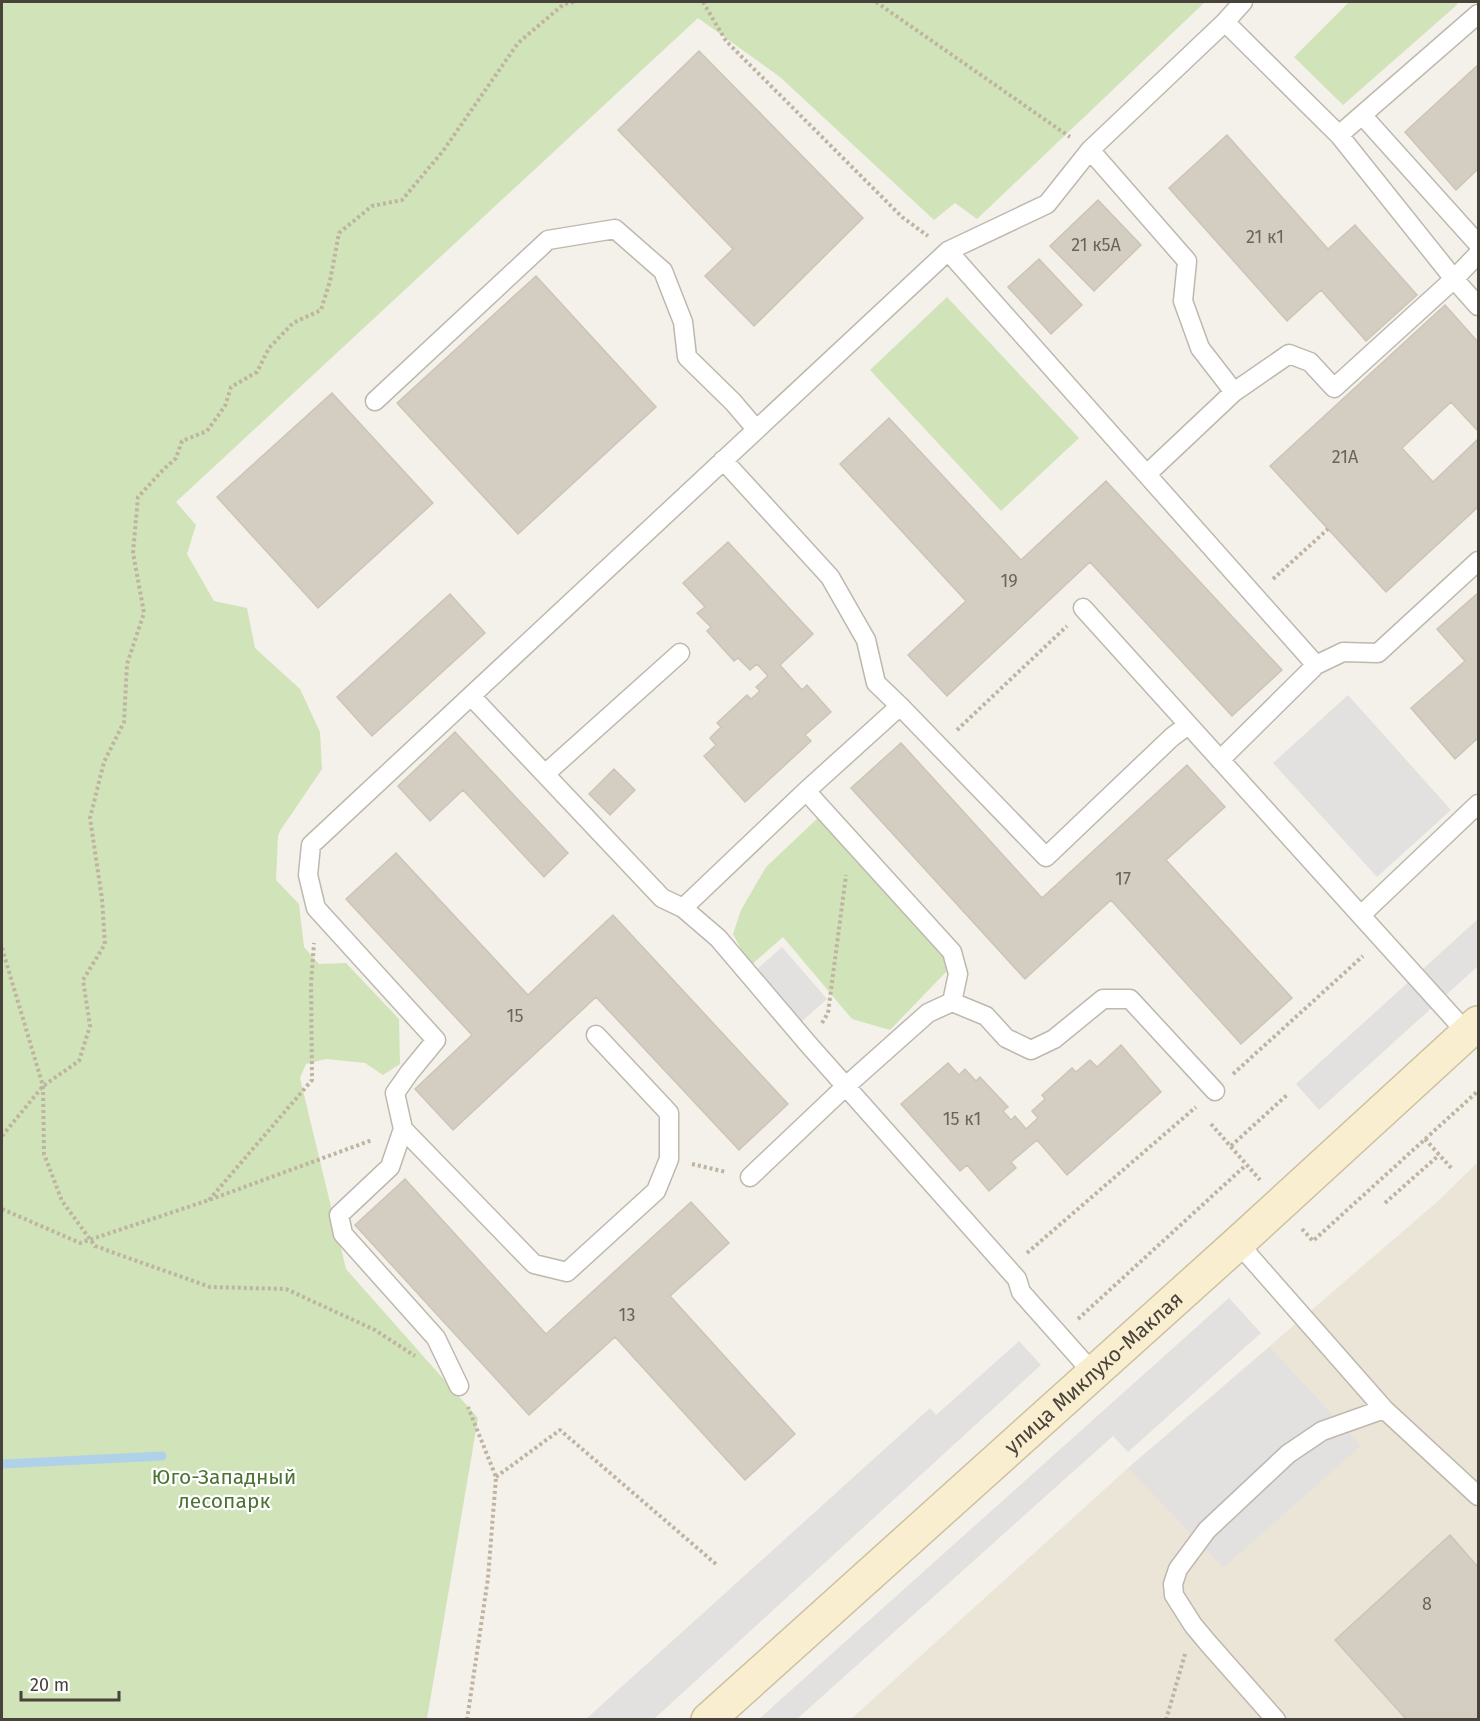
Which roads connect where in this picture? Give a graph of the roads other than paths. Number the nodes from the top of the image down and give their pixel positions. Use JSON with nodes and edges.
{"nodes":[{"id":1,"x":1243,"y":2,"type":"edge"},
{"id":2,"x":1479,"y":14,"type":"edge"},
{"id":3,"x":1225,"y":22,"type":"junction"},
{"id":4,"x":1362,"y":115,"type":"junction"},
{"id":5,"x":1339,"y":135,"type":"junction"},
{"id":6,"x":1090,"y":150,"type":"junction"},
{"id":7,"x":1479,"y":244,"type":"edge"},
{"id":8,"x":948,"y":251,"type":"junction"},
{"id":9,"x":1479,"y":255,"type":"edge"},
{"id":10,"x":1454,"y":279,"type":"junction"},
{"id":11,"x":1479,"y":306,"type":"edge"},
{"id":12,"x":1234,"y":392,"type":"junction"},
{"id":13,"x":375,"y":401,"type":"dead end"},
{"id":14,"x":756,"y":429,"type":"junction"},
{"id":15,"x":723,"y":460,"type":"junction"},
{"id":16,"x":1147,"y":474,"type":"junction"},
{"id":17,"x":1479,"y":561,"type":"edge"},
{"id":18,"x":1083,"y":608,"type":"dead end"},
{"id":19,"x":680,"y":653,"type":"dead end"},
{"id":20,"x":1316,"y":665,"type":"junction"},
{"id":21,"x":471,"y":696,"type":"junction"},
{"id":22,"x":900,"y":706,"type":"junction"},
{"id":23,"x":1188,"y":725,"type":"junction"},
{"id":24,"x":1220,"y":760,"type":"junction"},
{"id":25,"x":544,"y":774,"type":"junction"},
{"id":26,"x":806,"y":790,"type":"junction"},
{"id":27,"x":1479,"y":804,"type":"edge"},
{"id":28,"x":683,"y":908,"type":"junction"},
{"id":29,"x":1360,"y":915,"type":"junction"},
{"id":30,"x":952,"y":1002,"type":"junction"},
{"id":31,"x":1473,"y":1028,"type":"edge"},
{"id":32,"x":596,"y":1035,"type":"dead end"},
{"id":33,"x":846,"y":1086,"type":"junction"},
{"id":34,"x":1215,"y":1091,"type":"dead end"},
{"id":35,"x":403,"y":1128,"type":"junction"},
{"id":36,"x":750,"y":1177,"type":"road end"},
{"id":37,"x":1238,"y":1243,"type":"junction"},
{"id":38,"x":1093,"y":1373,"type":"junction"},
{"id":39,"x":459,"y":1386,"type":"road end"},
{"id":40,"x":1384,"y":1409,"type":"junction"},
{"id":41,"x":1479,"y":1496,"type":"edge"},
{"id":42,"x":708,"y":1719,"type":"edge"},
{"id":43,"x":1276,"y":1719,"type":"edge"}],
"edges":[{"from":1,"to":3,"type":"lane"},
{"from":2,"to":4,"type":"lane"},
{"from":3,"to":5,"type":"lane"},
{"from":3,"to":6,"type":"lane"},
{"from":4,"to":5,"type":"lane"},
{"from":4,"to":7,"type":"lane"},
{"from":5,"to":10,"type":"lane"},
{"from":6,"to":8,"type":"lane"},
{"from":6,"to":12,"type":"lane"},
{"from":8,"to":14,"type":"lane"},
{"from":8,"to":16,"type":"lane"},
{"from":9,"to":10,"type":"lane"},
{"from":10,"to":11,"type":"lane"},
{"from":10,"to":12,"type":"lane"},
{"from":12,"to":16,"type":"lane"},
{"from":13,"to":14,"type":"lane"},
{"from":14,"to":15,"type":"lane"},
{"from":15,"to":21,"type":"lane"},
{"from":15,"to":22,"type":"lane"},
{"from":16,"to":20,"type":"lane"},
{"from":17,"to":20,"type":"lane"},
{"from":18,"to":23,"type":"lane"},
{"from":19,"to":25,"type":"lane"},
{"from":20,"to":24,"type":"lane"},
{"from":21,"to":25,"type":"lane"},
{"from":21,"to":35,"type":"lane"},
{"from":22,"to":23,"type":"lane"},
{"from":22,"to":26,"type":"lane"},
{"from":23,"to":24,"type":"lane"},
{"from":24,"to":29,"type":"lane"},
{"from":25,"to":28,"type":"lane"},
{"from":26,"to":28,"type":"lane"},
{"from":26,"to":30,"type":"lane"},
{"from":27,"to":29,"type":"lane"},
{"from":28,"to":33,"type":"lane"},
{"from":29,"to":31,"type":"lane"},
{"from":30,"to":33,"type":"lane"},
{"from":30,"to":34,"type":"lane"},
{"from":31,"to":37,"type":"main road","name":"улица Миклухо-Маклая"},
{"from":32,"to":35,"type":"lane"},
{"from":33,"to":36,"type":"lane"},
{"from":33,"to":38,"type":"lane"},
{"from":35,"to":39,"type":"lane"},
{"from":37,"to":38,"type":"main road","name":"улица Миклухо-Маклая"},
{"from":37,"to":40,"type":"lane"},
{"from":38,"to":42,"type":"main road","name":"улица Миклухо-Маклая"},
{"from":40,"to":41,"type":"lane"},
{"from":40,"to":43,"type":"lane"}]}
